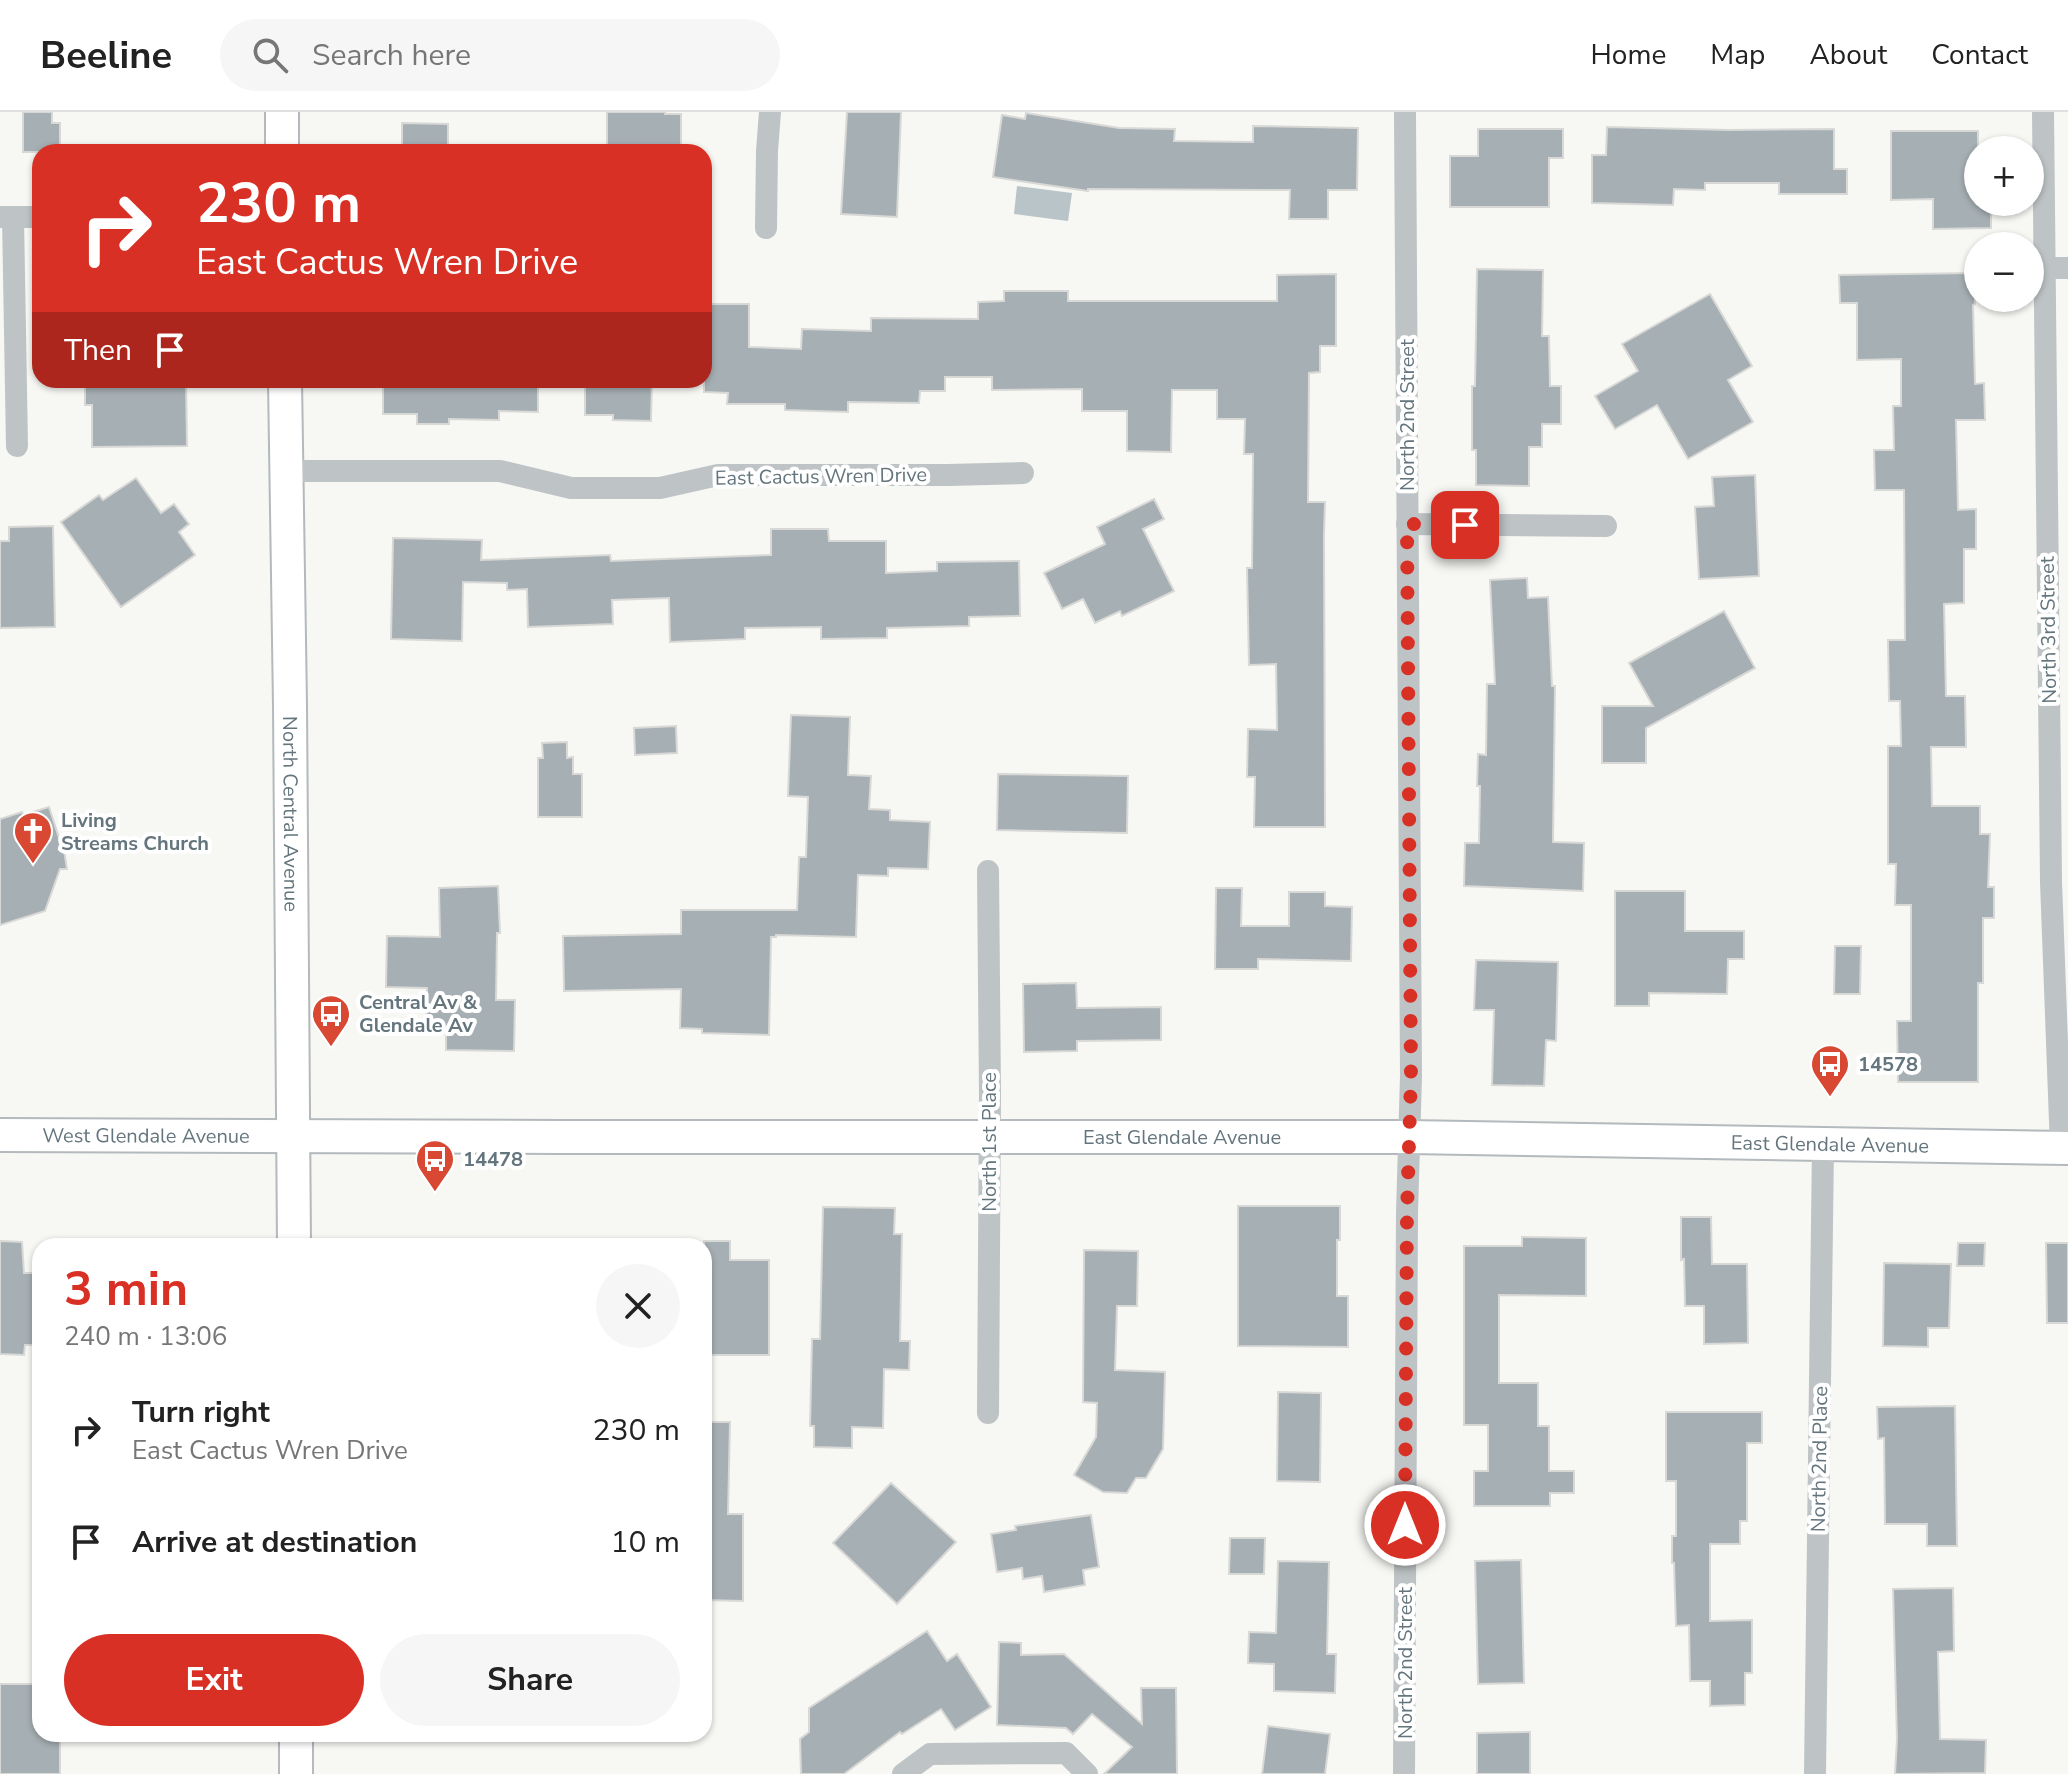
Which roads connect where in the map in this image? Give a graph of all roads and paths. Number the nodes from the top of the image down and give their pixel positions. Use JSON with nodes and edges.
{"nodes":[{"id":1,"x":282,"y":112,"type":"edge"},
{"id":2,"x":770,"y":112,"type":"edge"},
{"id":3,"x":1405,"y":112,"type":"edge"},
{"id":4,"x":2043,"y":112,"type":"edge"},
{"id":5,"x":282,"y":144,"type":"edge"},
{"id":6,"x":7,"y":217,"type":"edge"},
{"id":7,"x":32,"y":217,"type":"edge"},
{"id":8,"x":766,"y":228,"type":"dead end"},
{"id":9,"x":2044,"y":232,"type":"edge"},
{"id":10,"x":2044,"y":268,"type":"joint"},
{"id":11,"x":2068,"y":268,"type":"edge"},
{"id":12,"x":285,"y":388,"type":"edge"},
{"id":13,"x":17,"y":446,"type":"dead end"},
{"id":14,"x":286,"y":471,"type":"junction"},
{"id":15,"x":1023,"y":473,"type":"dead end"},
{"id":16,"x":1407,"y":524,"type":"junction"},
{"id":17,"x":1606,"y":526,"type":"dead end"},
{"id":18,"x":988,"y":871,"type":"dead end"},
{"id":19,"x":2060,"y":882,"type":"edge"},
{"id":20,"x":0,"y":1135,"type":"edge"},
{"id":21,"x":294,"y":1136,"type":"junction"},
{"id":22,"x":990,"y":1137,"type":"junction"},
{"id":23,"x":1409,"y":1137,"type":"junction"},
{"id":24,"x":1823,"y":1145,"type":"junction"},
{"id":25,"x":2065,"y":1148,"type":"edge"},
{"id":26,"x":294,"y":1238,"type":"edge"},
{"id":27,"x":988,"y":1413,"type":"dead end"},
{"id":28,"x":296,"y":1742,"type":"edge"},
{"id":29,"x":296,"y":1774,"type":"edge"},
{"id":30,"x":903,"y":1774,"type":"edge"},
{"id":31,"x":1087,"y":1774,"type":"edge"},
{"id":32,"x":1404,"y":1774,"type":"edge"},
{"id":33,"x":1815,"y":1774,"type":"edge"}],
"edges":[{"from":1,"to":5,"type":"main road"},
{"from":2,"to":8,"type":"street"},
{"from":3,"to":16,"type":"street","name":"North 2nd Street"},
{"from":4,"to":9,"type":"street","name":"North 3rd Street"},
{"from":6,"to":7,"type":"street"},
{"from":6,"to":13,"type":"street"},
{"from":10,"to":11,"type":"street"},
{"from":10,"to":19,"type":"street","name":"North 3rd Street"},
{"from":12,"to":14,"type":"main road","name":"North Central Avenue"},
{"from":14,"to":15,"type":"street","name":"East Cactus Wren Drive"},
{"from":14,"to":21,"type":"main road","name":"North Central Avenue"},
{"from":16,"to":17,"type":"street"},
{"from":16,"to":23,"type":"street","name":"North 2nd Street"},
{"from":18,"to":22,"type":"street","name":"North 1st Place"},
{"from":19,"to":25,"type":"street","name":"North 3rd Street"},
{"from":20,"to":21,"type":"main road","name":"West Glendale Avenue"},
{"from":21,"to":22,"type":"main road","name":"East Glendale Avenue"},
{"from":21,"to":26,"type":"main road","name":"North Central Avenue"},
{"from":22,"to":23,"type":"main road","name":"East Glendale Avenue"},
{"from":22,"to":27,"type":"street","name":"North 1st Place"},
{"from":23,"to":24,"type":"main road","name":"East Glendale Avenue"},
{"from":23,"to":32,"type":"street","name":"North 2nd Street"},
{"from":24,"to":25,"type":"main road","name":"East Glendale Avenue"},
{"from":24,"to":33,"type":"street","name":"North 2nd Place"},
{"from":28,"to":29,"type":"main road"},
{"from":30,"to":31,"type":"street"}]}
